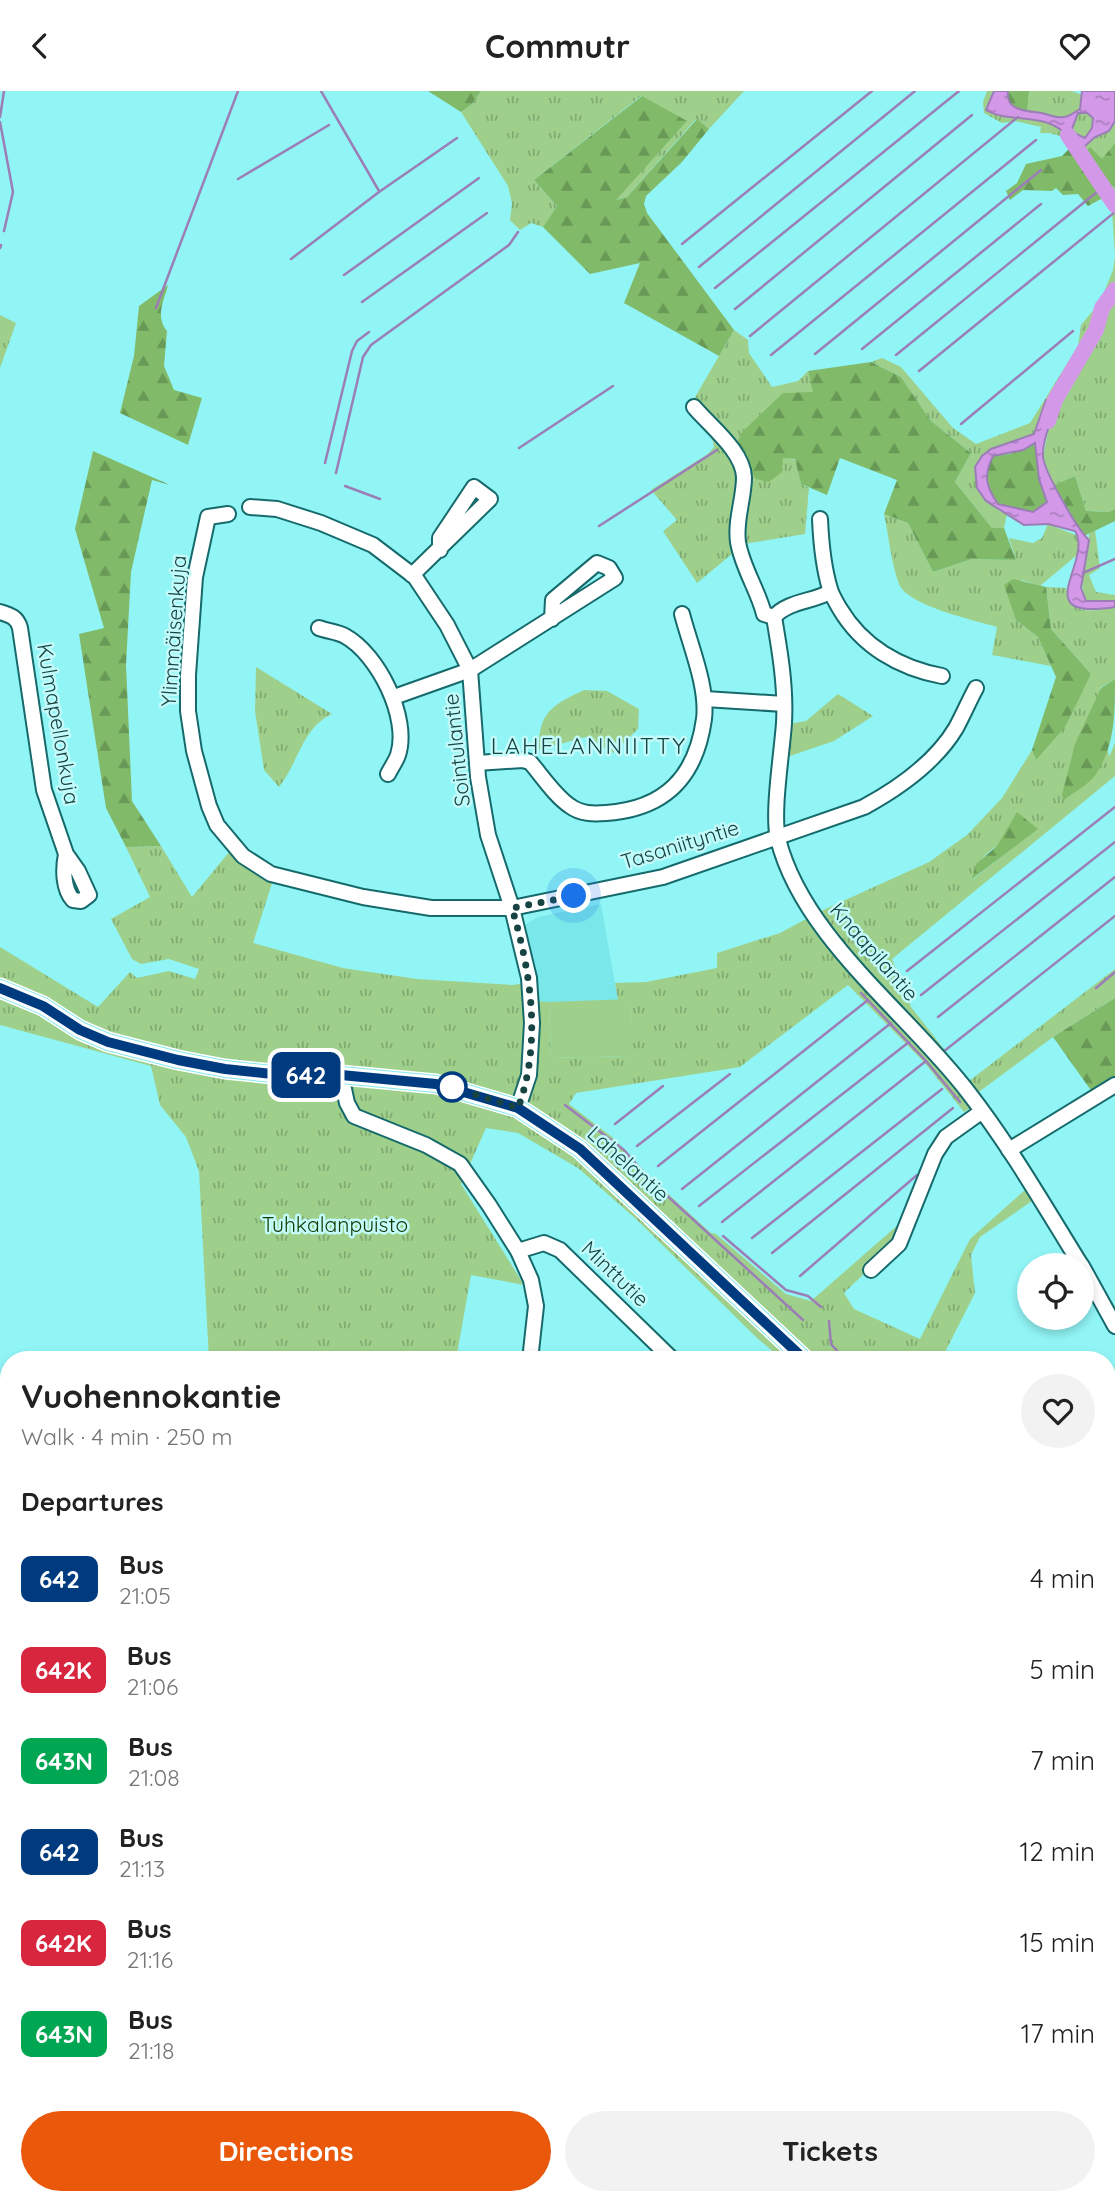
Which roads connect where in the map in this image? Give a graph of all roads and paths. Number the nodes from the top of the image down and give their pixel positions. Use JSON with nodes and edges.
{"nodes":[{"id":1,"x":694,"y":407,"type":"dead end"},
{"id":2,"x":250,"y":507,"type":"dead end"},
{"id":3,"x":228,"y":513,"type":"dead end"},
{"id":4,"x":820,"y":519,"type":"dead end"},
{"id":5,"x":440,"y":550,"type":"dead end"},
{"id":6,"x":412,"y":575,"type":"junction"},
{"id":7,"x":830,"y":592,"type":"junction"},
{"id":8,"x":0,"y":612,"type":"edge"},
{"id":9,"x":682,"y":614,"type":"dead end"},
{"id":10,"x":774,"y":617,"type":"junction"},
{"id":11,"x":552,"y":619,"type":"junction"},
{"id":12,"x":319,"y":628,"type":"dead end"},
{"id":13,"x":470,"y":670,"type":"junction"},
{"id":14,"x":942,"y":676,"type":"dead end"},
{"id":15,"x":976,"y":688,"type":"dead end"},
{"id":16,"x":394,"y":697,"type":"junction"},
{"id":17,"x":705,"y":698,"type":"junction"},
{"id":18,"x":784,"y":704,"type":"junction"},
{"id":19,"x":477,"y":763,"type":"junction"},
{"id":20,"x":388,"y":774,"type":"dead end"},
{"id":21,"x":778,"y":837,"type":"junction"},
{"id":22,"x":66,"y":854,"type":"dead end"},
{"id":23,"x":512,"y":908,"type":"junction"},
{"id":24,"x":5,"y":993,"type":"edge"},
{"id":25,"x":341,"y":1075,"type":"junction"},
{"id":26,"x":1115,"y":1085,"type":"edge"},
{"id":27,"x":518,"y":1108,"type":"junction"},
{"id":28,"x":981,"y":1111,"type":"junction"},
{"id":29,"x":1009,"y":1150,"type":"junction"},
{"id":30,"x":518,"y":1251,"type":"junction"},
{"id":31,"x":1073,"y":1253,"type":"edge"},
{"id":32,"x":871,"y":1271,"type":"dead end"},
{"id":33,"x":1094,"y":1282,"type":"edge"},
{"id":34,"x":1110,"y":1304,"type":"edge"},
{"id":35,"x":1115,"y":1326,"type":"edge"},
{"id":36,"x":531,"y":1351,"type":"edge"},
{"id":37,"x":664,"y":1351,"type":"edge"},
{"id":38,"x":795,"y":1351,"type":"edge"}],
"edges":[{"from":1,"to":10,"type":"street"},
{"from":2,"to":6,"type":"street","name":"Sointulantie"},
{"from":3,"to":23,"type":"street","name":"Ylimmäisenkuja"},
{"from":4,"to":7,"type":"street"},
{"from":5,"to":6,"type":"street"},
{"from":6,"to":13,"type":"street","name":"Sointulantie"},
{"from":7,"to":10,"type":"street"},
{"from":7,"to":14,"type":"street"},
{"from":8,"to":22,"type":"street","name":"Kulmapellonkuja"},
{"from":9,"to":17,"type":"street"},
{"from":10,"to":18,"type":"street","name":"Knaapilantie"},
{"from":11,"to":11,"type":"street"},
{"from":11,"to":13,"type":"street"},
{"from":12,"to":16,"type":"street"},
{"from":13,"to":16,"type":"street"},
{"from":13,"to":19,"type":"street","name":"Sointulantie"},
{"from":15,"to":21,"type":"street","name":"Tasaniityntie"},
{"from":16,"to":20,"type":"street"},
{"from":17,"to":18,"type":"street"},
{"from":17,"to":19,"type":"street"},
{"from":18,"to":21,"type":"street","name":"Knaapilantie"},
{"from":19,"to":23,"type":"street","name":"Sointulantie"},
{"from":21,"to":23,"type":"street","name":"Tasaniityntie"},
{"from":21,"to":28,"type":"street","name":"Knaapilantie"},
{"from":23,"to":27,"type":"street","name":"Sointulantie"},
{"from":24,"to":25,"type":"main road","name":"Lahelantie"},
{"from":25,"to":27,"type":"main road","name":"Lahelantie"},
{"from":25,"to":30,"type":"street"},
{"from":26,"to":29,"type":"street"},
{"from":27,"to":38,"type":"main road","name":"Lahelantie"},
{"from":28,"to":29,"type":"street","name":"Knaapilantie"},
{"from":28,"to":32,"type":"street"},
{"from":29,"to":31,"type":"street","name":"Knaapilantie"},
{"from":30,"to":36,"type":"street"},
{"from":30,"to":37,"type":"street","name":"Minttutie"},
{"from":33,"to":34,"type":"street","name":"Knaapilantie"},
{"from":34,"to":35,"type":"street","name":"Knaapilantie"}]}
